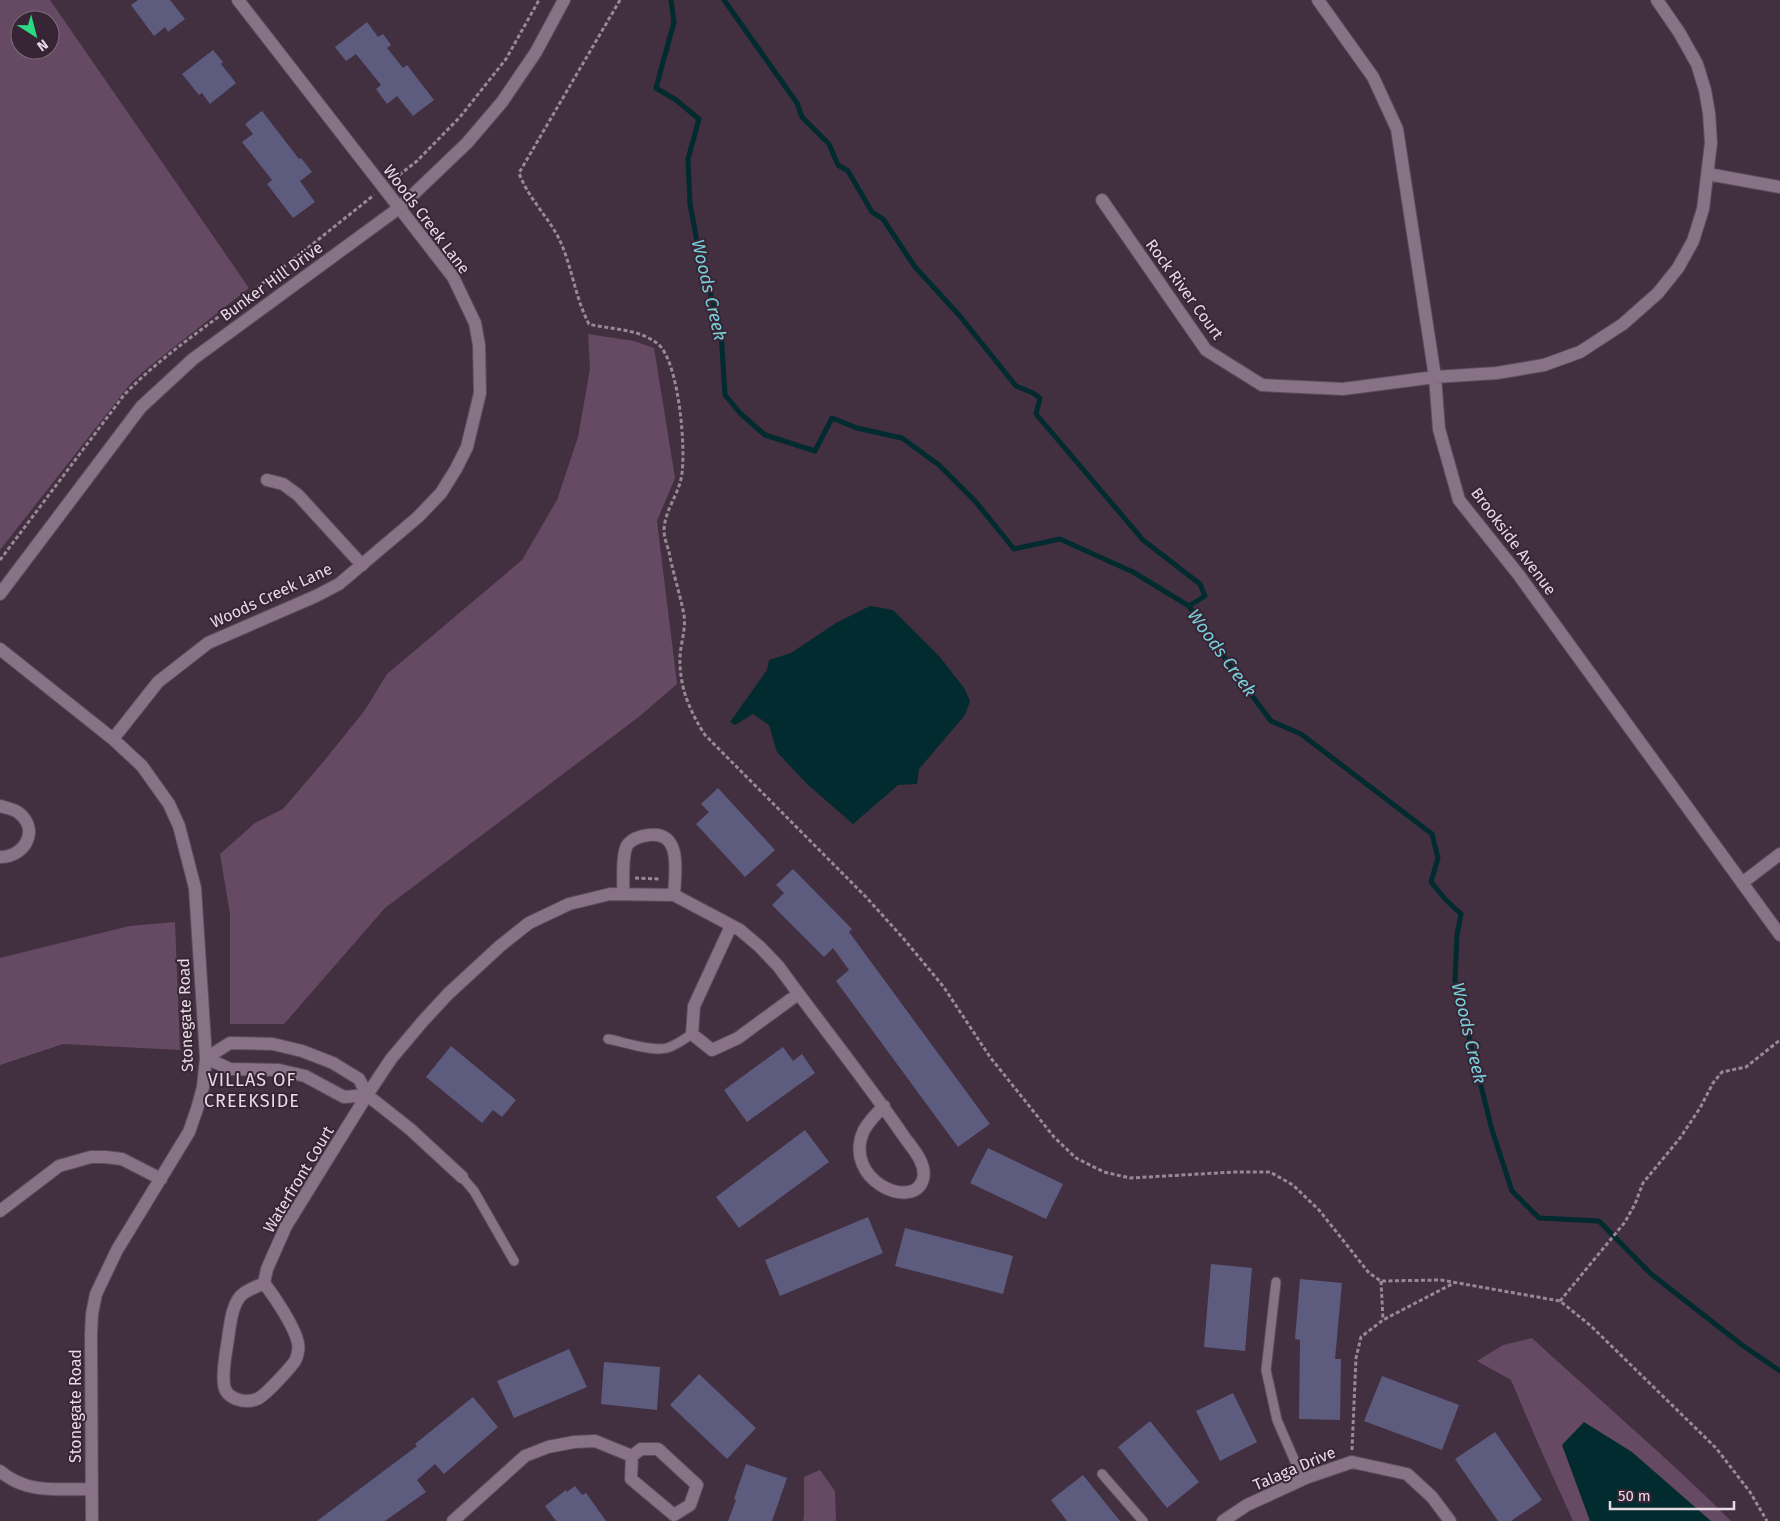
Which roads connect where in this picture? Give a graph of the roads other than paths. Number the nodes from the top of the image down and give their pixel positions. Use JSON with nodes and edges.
{"nodes":[{"id":1,"x":238,"y":0,"type":"edge"},
{"id":2,"x":564,"y":0,"type":"edge"},
{"id":3,"x":1318,"y":0,"type":"edge"},
{"id":4,"x":1657,"y":0,"type":"edge"},
{"id":5,"x":1708,"y":174,"type":"junction"},
{"id":6,"x":1780,"y":187,"type":"edge"},
{"id":7,"x":1102,"y":200,"type":"dead end"},
{"id":8,"x":399,"y":208,"type":"junction"},
{"id":9,"x":1435,"y":377,"type":"junction"},
{"id":10,"x":267,"y":480,"type":"dead end"},
{"id":11,"x":362,"y":565,"type":"junction"},
{"id":12,"x":0,"y":594,"type":"edge"},
{"id":13,"x":0,"y":649,"type":"edge"},
{"id":14,"x":113,"y":739,"type":"junction"},
{"id":15,"x":0,"y":806,"type":"edge"},
{"id":16,"x":1780,"y":854,"type":"edge"},
{"id":17,"x":0,"y":857,"type":"edge"},
{"id":18,"x":1742,"y":883,"type":"junction"},
{"id":19,"x":623,"y":894,"type":"junction"},
{"id":20,"x":674,"y":896,"type":"junction"},
{"id":21,"x":730,"y":926,"type":"junction"},
{"id":22,"x":1780,"y":935,"type":"edge"},
{"id":23,"x":798,"y":994,"type":"junction"},
{"id":24,"x":692,"y":1034,"type":"junction"},
{"id":25,"x":608,"y":1039,"type":"dead end"},
{"id":26,"x":206,"y":1058,"type":"junction"},
{"id":27,"x":367,"y":1095,"type":"junction"},
{"id":28,"x":884,"y":1106,"type":"junction"},
{"id":29,"x":462,"y":1177,"type":"joint"},
{"id":30,"x":161,"y":1179,"type":"junction"},
{"id":31,"x":0,"y":1211,"type":"edge"},
{"id":32,"x":514,"y":1261,"type":"dead end"},
{"id":33,"x":1276,"y":1282,"type":"dead end"},
{"id":34,"x":264,"y":1283,"type":"junction"},
{"id":35,"x":632,"y":1456,"type":"junction"},
{"id":36,"x":0,"y":1472,"type":"edge"},
{"id":37,"x":1102,"y":1474,"type":"dead end"},
{"id":38,"x":1302,"y":1480,"type":"junction"},
{"id":39,"x":91,"y":1489,"type":"junction"},
{"id":40,"x":92,"y":1521,"type":"edge"},
{"id":41,"x":453,"y":1521,"type":"edge"},
{"id":42,"x":1143,"y":1521,"type":"edge"},
{"id":43,"x":1223,"y":1521,"type":"edge"},
{"id":44,"x":1450,"y":1521,"type":"edge"}],
"edges":[{"from":1,"to":8,"type":"street","name":"Woods Creek Lane"},
{"from":2,"to":8,"type":"street","name":"Bunker Hill Drive"},
{"from":3,"to":9,"type":"street","name":"Brookside Avenue"},
{"from":4,"to":5,"type":"street","name":"Rock River Court"},
{"from":5,"to":6,"type":"street"},
{"from":5,"to":9,"type":"street","name":"Rock River Court"},
{"from":7,"to":9,"type":"street","name":"Rock River Court"},
{"from":8,"to":11,"type":"street","name":"Woods Creek Lane"},
{"from":8,"to":12,"type":"street","name":"Bunker Hill Drive"},
{"from":9,"to":18,"type":"street","name":"Brookside Avenue"},
{"from":10,"to":11,"type":"street"},
{"from":11,"to":14,"type":"street","name":"Woods Creek Lane"},
{"from":13,"to":14,"type":"street","name":"Stonegate Road"},
{"from":14,"to":26,"type":"street","name":"Stonegate Road"},
{"from":15,"to":17,"type":"street"},
{"from":16,"to":18,"type":"street"},
{"from":18,"to":22,"type":"street","name":"Brookside Avenue"},
{"from":19,"to":20,"type":"street"},
{"from":19,"to":20,"type":"street"},
{"from":19,"to":27,"type":"street","name":"Waterfront Court"},
{"from":20,"to":21,"type":"street"},
{"from":21,"to":23,"type":"street"},
{"from":21,"to":24,"type":"street"},
{"from":23,"to":24,"type":"street"},
{"from":23,"to":28,"type":"street"},
{"from":24,"to":25,"type":"lane"},
{"from":26,"to":27,"type":"street"},
{"from":26,"to":27,"type":"street"},
{"from":26,"to":30,"type":"street","name":"Stonegate Road"},
{"from":27,"to":29,"type":"street"},
{"from":27,"to":34,"type":"street","name":"Waterfront Court"},
{"from":28,"to":28,"type":"street"},
{"from":29,"to":32,"type":"lane"},
{"from":30,"to":31,"type":"street"},
{"from":30,"to":39,"type":"street","name":"Stonegate Road"},
{"from":33,"to":38,"type":"lane"},
{"from":34,"to":34,"type":"street"},
{"from":35,"to":35,"type":"street"},
{"from":35,"to":41,"type":"street"},
{"from":36,"to":39,"type":"street"},
{"from":37,"to":42,"type":"lane"},
{"from":38,"to":43,"type":"street","name":"Talaga Drive"},
{"from":38,"to":44,"type":"street","name":"Talaga Drive"},
{"from":39,"to":40,"type":"street","name":"Stonegate Road"}]}
